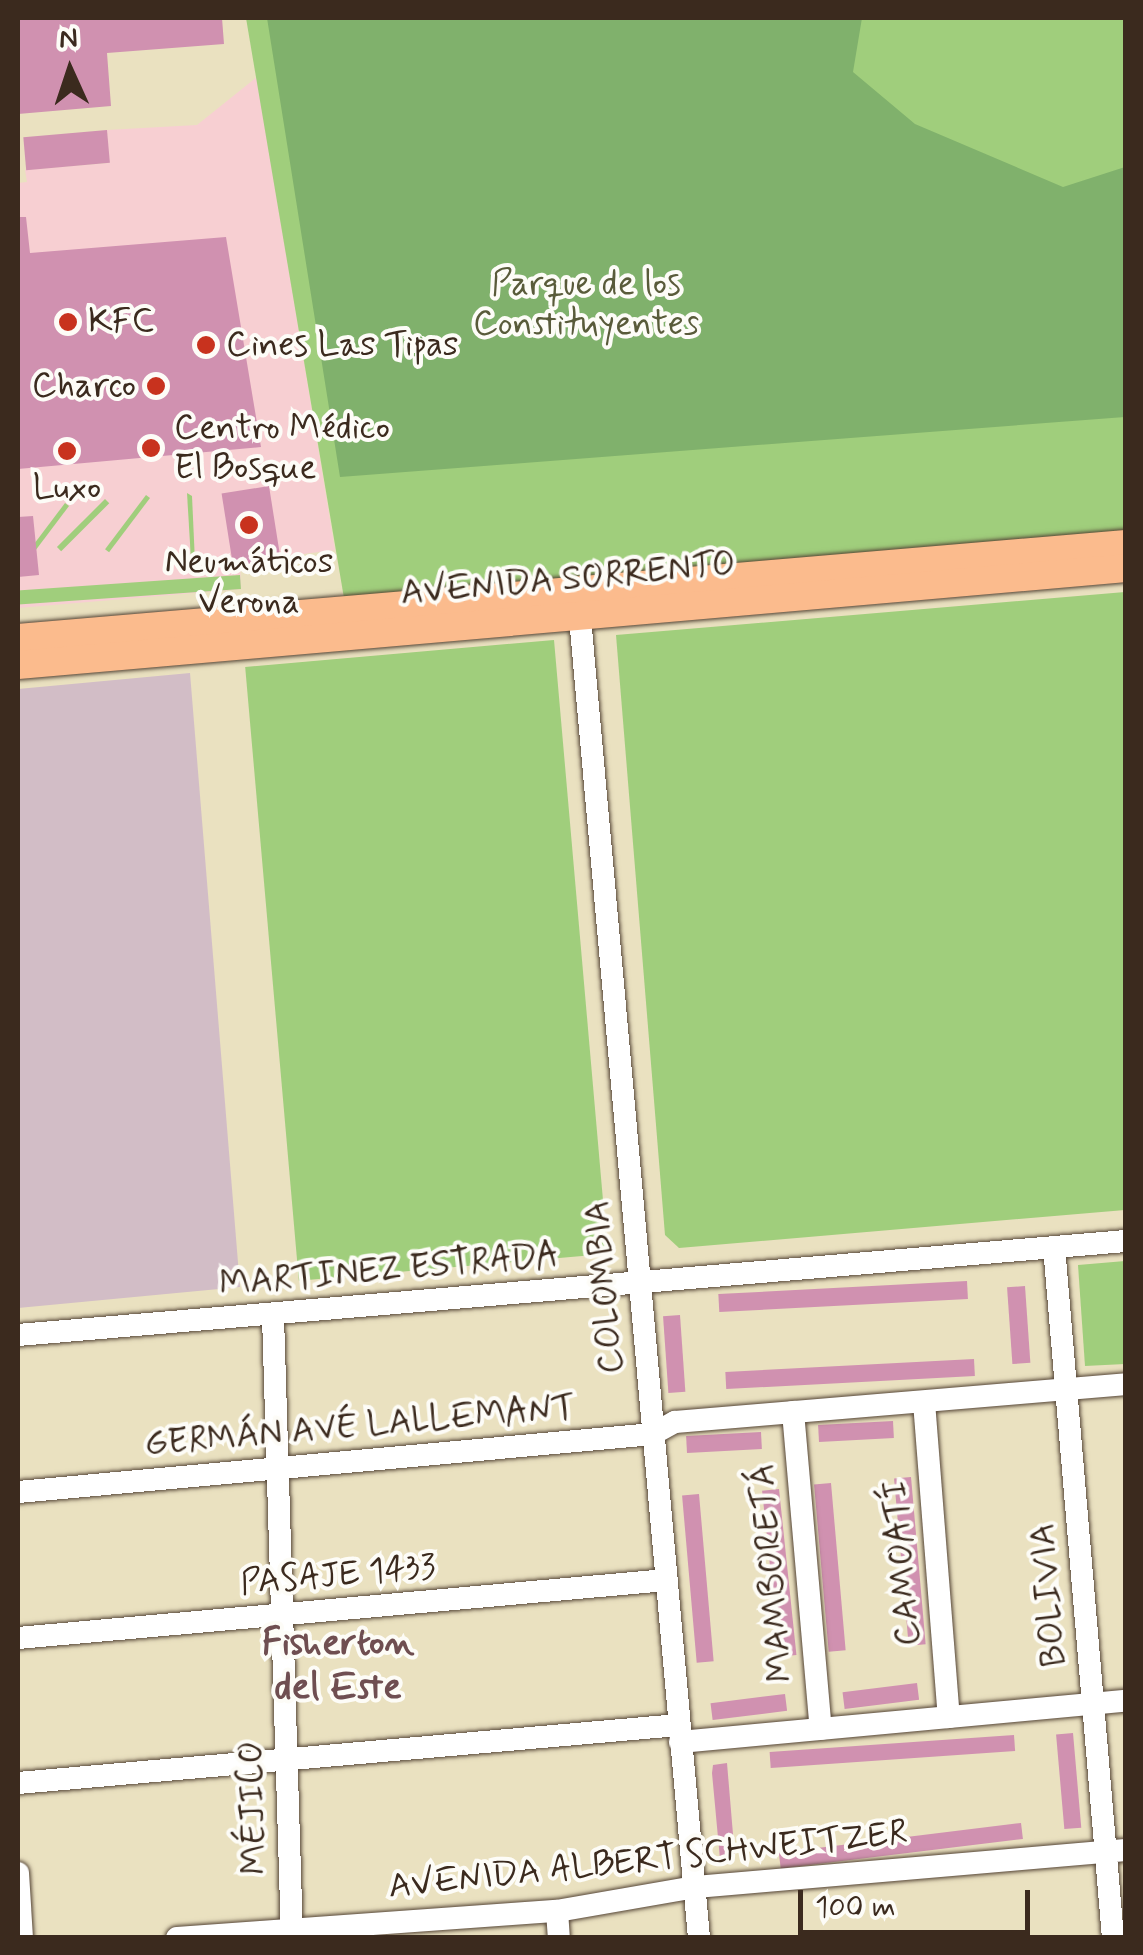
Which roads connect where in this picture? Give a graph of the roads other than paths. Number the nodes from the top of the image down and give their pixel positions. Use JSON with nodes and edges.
{"nodes":[{"id":1,"x":1126,"y":544,"type":"edge"},
{"id":2,"x":1126,"y":568,"type":"edge"},
{"id":3,"x":582,"y":629,"type":"dead end"},
{"id":4,"x":18,"y":638,"type":"edge"},
{"id":5,"x":18,"y":665,"type":"edge"},
{"id":6,"x":1126,"y":1240,"type":"edge"},
{"id":7,"x":1054,"y":1247,"type":"junction"},
{"id":8,"x":640,"y":1282,"type":"junction"},
{"id":9,"x":272,"y":1316,"type":"junction"},
{"id":10,"x":18,"y":1335,"type":"edge"},
{"id":11,"x":1126,"y":1384,"type":"edge"},
{"id":12,"x":1066,"y":1390,"type":"junction"},
{"id":13,"x":924,"y":1402,"type":"junction"},
{"id":14,"x":793,"y":1412,"type":"junction"},
{"id":15,"x":653,"y":1434,"type":"junction"},
{"id":16,"x":278,"y":1470,"type":"junction"},
{"id":17,"x":18,"y":1492,"type":"edge"},
{"id":18,"x":666,"y":1580,"type":"junction"},
{"id":19,"x":282,"y":1616,"type":"junction"},
{"id":20,"x":18,"y":1638,"type":"edge"},
{"id":21,"x":1126,"y":1701,"type":"edge"},
{"id":22,"x":1093,"y":1704,"type":"junction"},
{"id":23,"x":949,"y":1718,"type":"junction"},
{"id":24,"x":821,"y":1729,"type":"junction"},
{"id":25,"x":679,"y":1734,"type":"junction"},
{"id":26,"x":286,"y":1759,"type":"junction"},
{"id":27,"x":18,"y":1783,"type":"edge"},
{"id":28,"x":1115,"y":1851,"type":"edge"},
{"id":29,"x":18,"y":1873,"type":"edge"},
{"id":30,"x":695,"y":1888,"type":"junction"},
{"id":31,"x":557,"y":1910,"type":"junction"},
{"id":32,"x":292,"y":1933,"type":"edge"},
{"id":33,"x":22,"y":1938,"type":"edge"},
{"id":34,"x":178,"y":1938,"type":"edge"},
{"id":35,"x":559,"y":1938,"type":"edge"},
{"id":36,"x":698,"y":1938,"type":"edge"},
{"id":37,"x":1112,"y":1938,"type":"edge"}],
"edges":[{"from":1,"to":4,"type":"main road","name":"AVENIDA SORRENTO"},
{"from":2,"to":5,"type":"main road","name":"AVENIDA SORRENTO"},
{"from":3,"to":8,"type":"street","name":"COLOMBIA"},
{"from":6,"to":7,"type":"street","name":"MARTINEZ ESTRADA"},
{"from":7,"to":8,"type":"street","name":"MARTINEZ ESTRADA"},
{"from":7,"to":12,"type":"street","name":"BOLIVIA"},
{"from":8,"to":9,"type":"street","name":"MARTINEZ ESTRADA"},
{"from":8,"to":15,"type":"street","name":"COLOMBIA"},
{"from":9,"to":10,"type":"street","name":"MARTINEZ ESTRADA"},
{"from":9,"to":16,"type":"street","name":"MÉJICO"},
{"from":11,"to":12,"type":"street","name":"GERMÁN AVÉ LALLEMANT"},
{"from":12,"to":13,"type":"street","name":"GERMÁN AVÉ LALLEMANT"},
{"from":12,"to":22,"type":"street","name":"BOLIVIA"},
{"from":13,"to":14,"type":"street","name":"GERMÁN AVÉ LALLEMANT"},
{"from":13,"to":23,"type":"street","name":"CAMOATÍ"},
{"from":14,"to":15,"type":"street","name":"GERMÁN AVÉ LALLEMANT"},
{"from":14,"to":24,"type":"street","name":"MAMBORETÁ"},
{"from":15,"to":16,"type":"street","name":"GERMÁN AVÉ LALLEMANT"},
{"from":15,"to":18,"type":"street","name":"COLOMBIA"},
{"from":16,"to":17,"type":"street","name":"GERMÁN AVÉ LALLEMANT"},
{"from":16,"to":19,"type":"street","name":"MÉJICO"},
{"from":18,"to":19,"type":"street","name":"PASAJE 1433"},
{"from":18,"to":25,"type":"street","name":"COLOMBIA"},
{"from":19,"to":20,"type":"street","name":"PASAJE 1433"},
{"from":19,"to":26,"type":"street","name":"MÉJICO"},
{"from":21,"to":22,"type":"street"},
{"from":22,"to":23,"type":"street"},
{"from":22,"to":28,"type":"street","name":"BOLIVIA"},
{"from":23,"to":24,"type":"street"},
{"from":24,"to":25,"type":"street"},
{"from":25,"to":26,"type":"street"},
{"from":25,"to":30,"type":"street","name":"COLOMBIA"},
{"from":26,"to":27,"type":"street"},
{"from":26,"to":32,"type":"street","name":"MÉJICO"},
{"from":28,"to":30,"type":"street","name":"AVENIDA ALBERT SCHWEITZER"},
{"from":28,"to":37,"type":"street","name":"BOLIVIA"},
{"from":29,"to":33,"type":"street"},
{"from":30,"to":31,"type":"street","name":"AVENIDA ALBERT SCHWEITZER"},
{"from":30,"to":36,"type":"street","name":"COLOMBIA"},
{"from":31,"to":32,"type":"street","name":"AVENIDA ALBERT SCHWEITZER"},
{"from":31,"to":35,"type":"street"},
{"from":32,"to":34,"type":"street","name":"AVENIDA ALBERT SCHWEITZER"}]}
